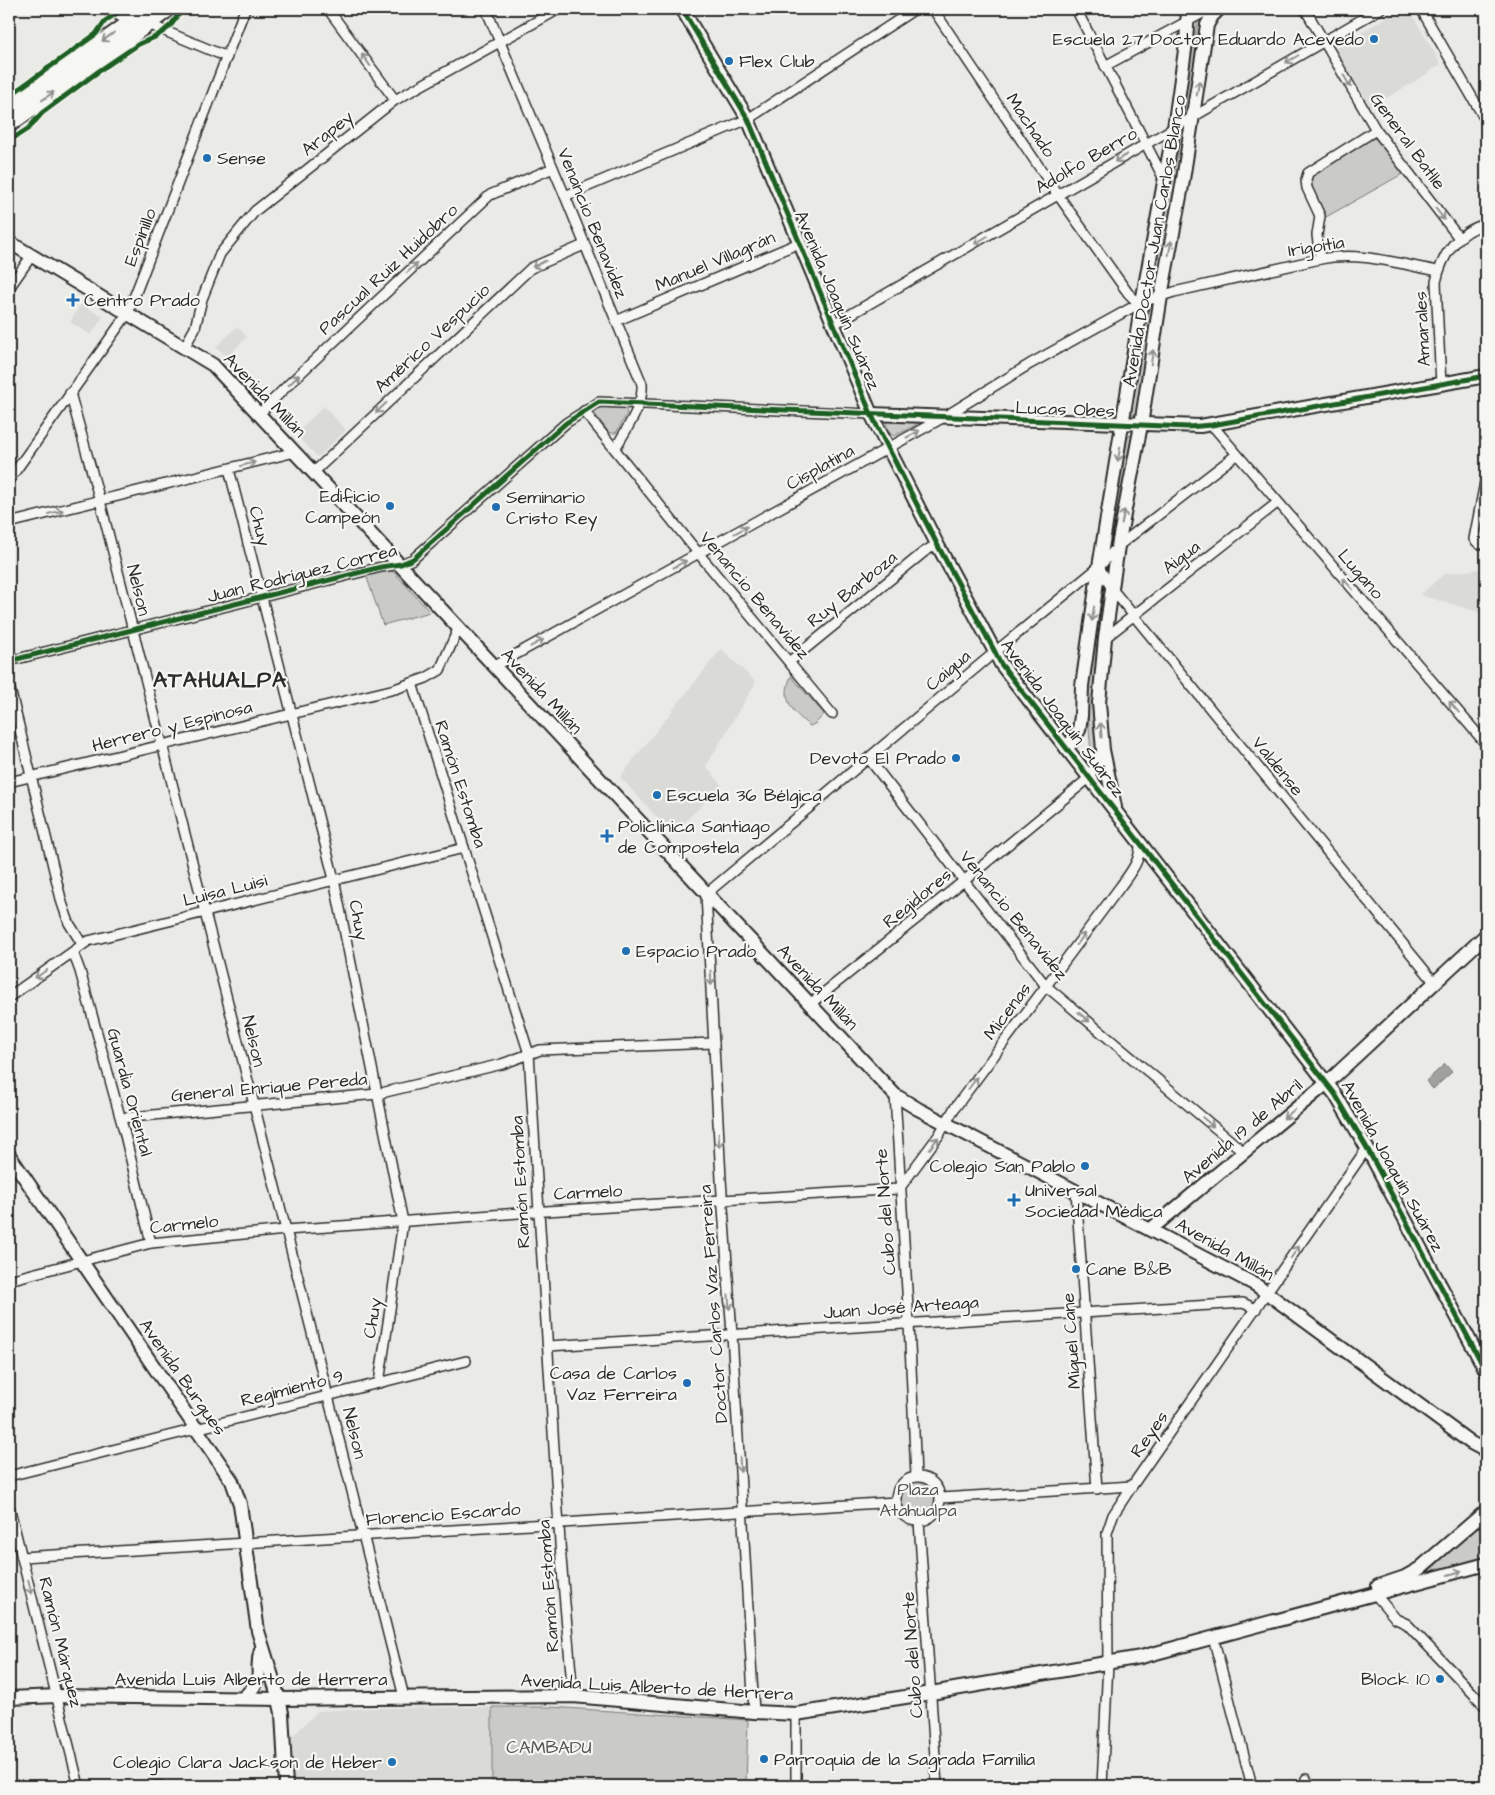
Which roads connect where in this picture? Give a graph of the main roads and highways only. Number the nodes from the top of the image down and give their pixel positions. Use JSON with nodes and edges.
{"nodes":[{"id":1,"x":148,"y":9,"type":"edge"},
{"id":2,"x":169,"y":9,"type":"edge"},
{"id":3,"x":9,"y":109,"type":"edge"},
{"id":4,"x":9,"y":125,"type":"edge"}],
"edges":[{"from":1,"to":3,"type":"main road","one_way":true},
{"from":4,"to":2,"type":"main road","one_way":true}]}
